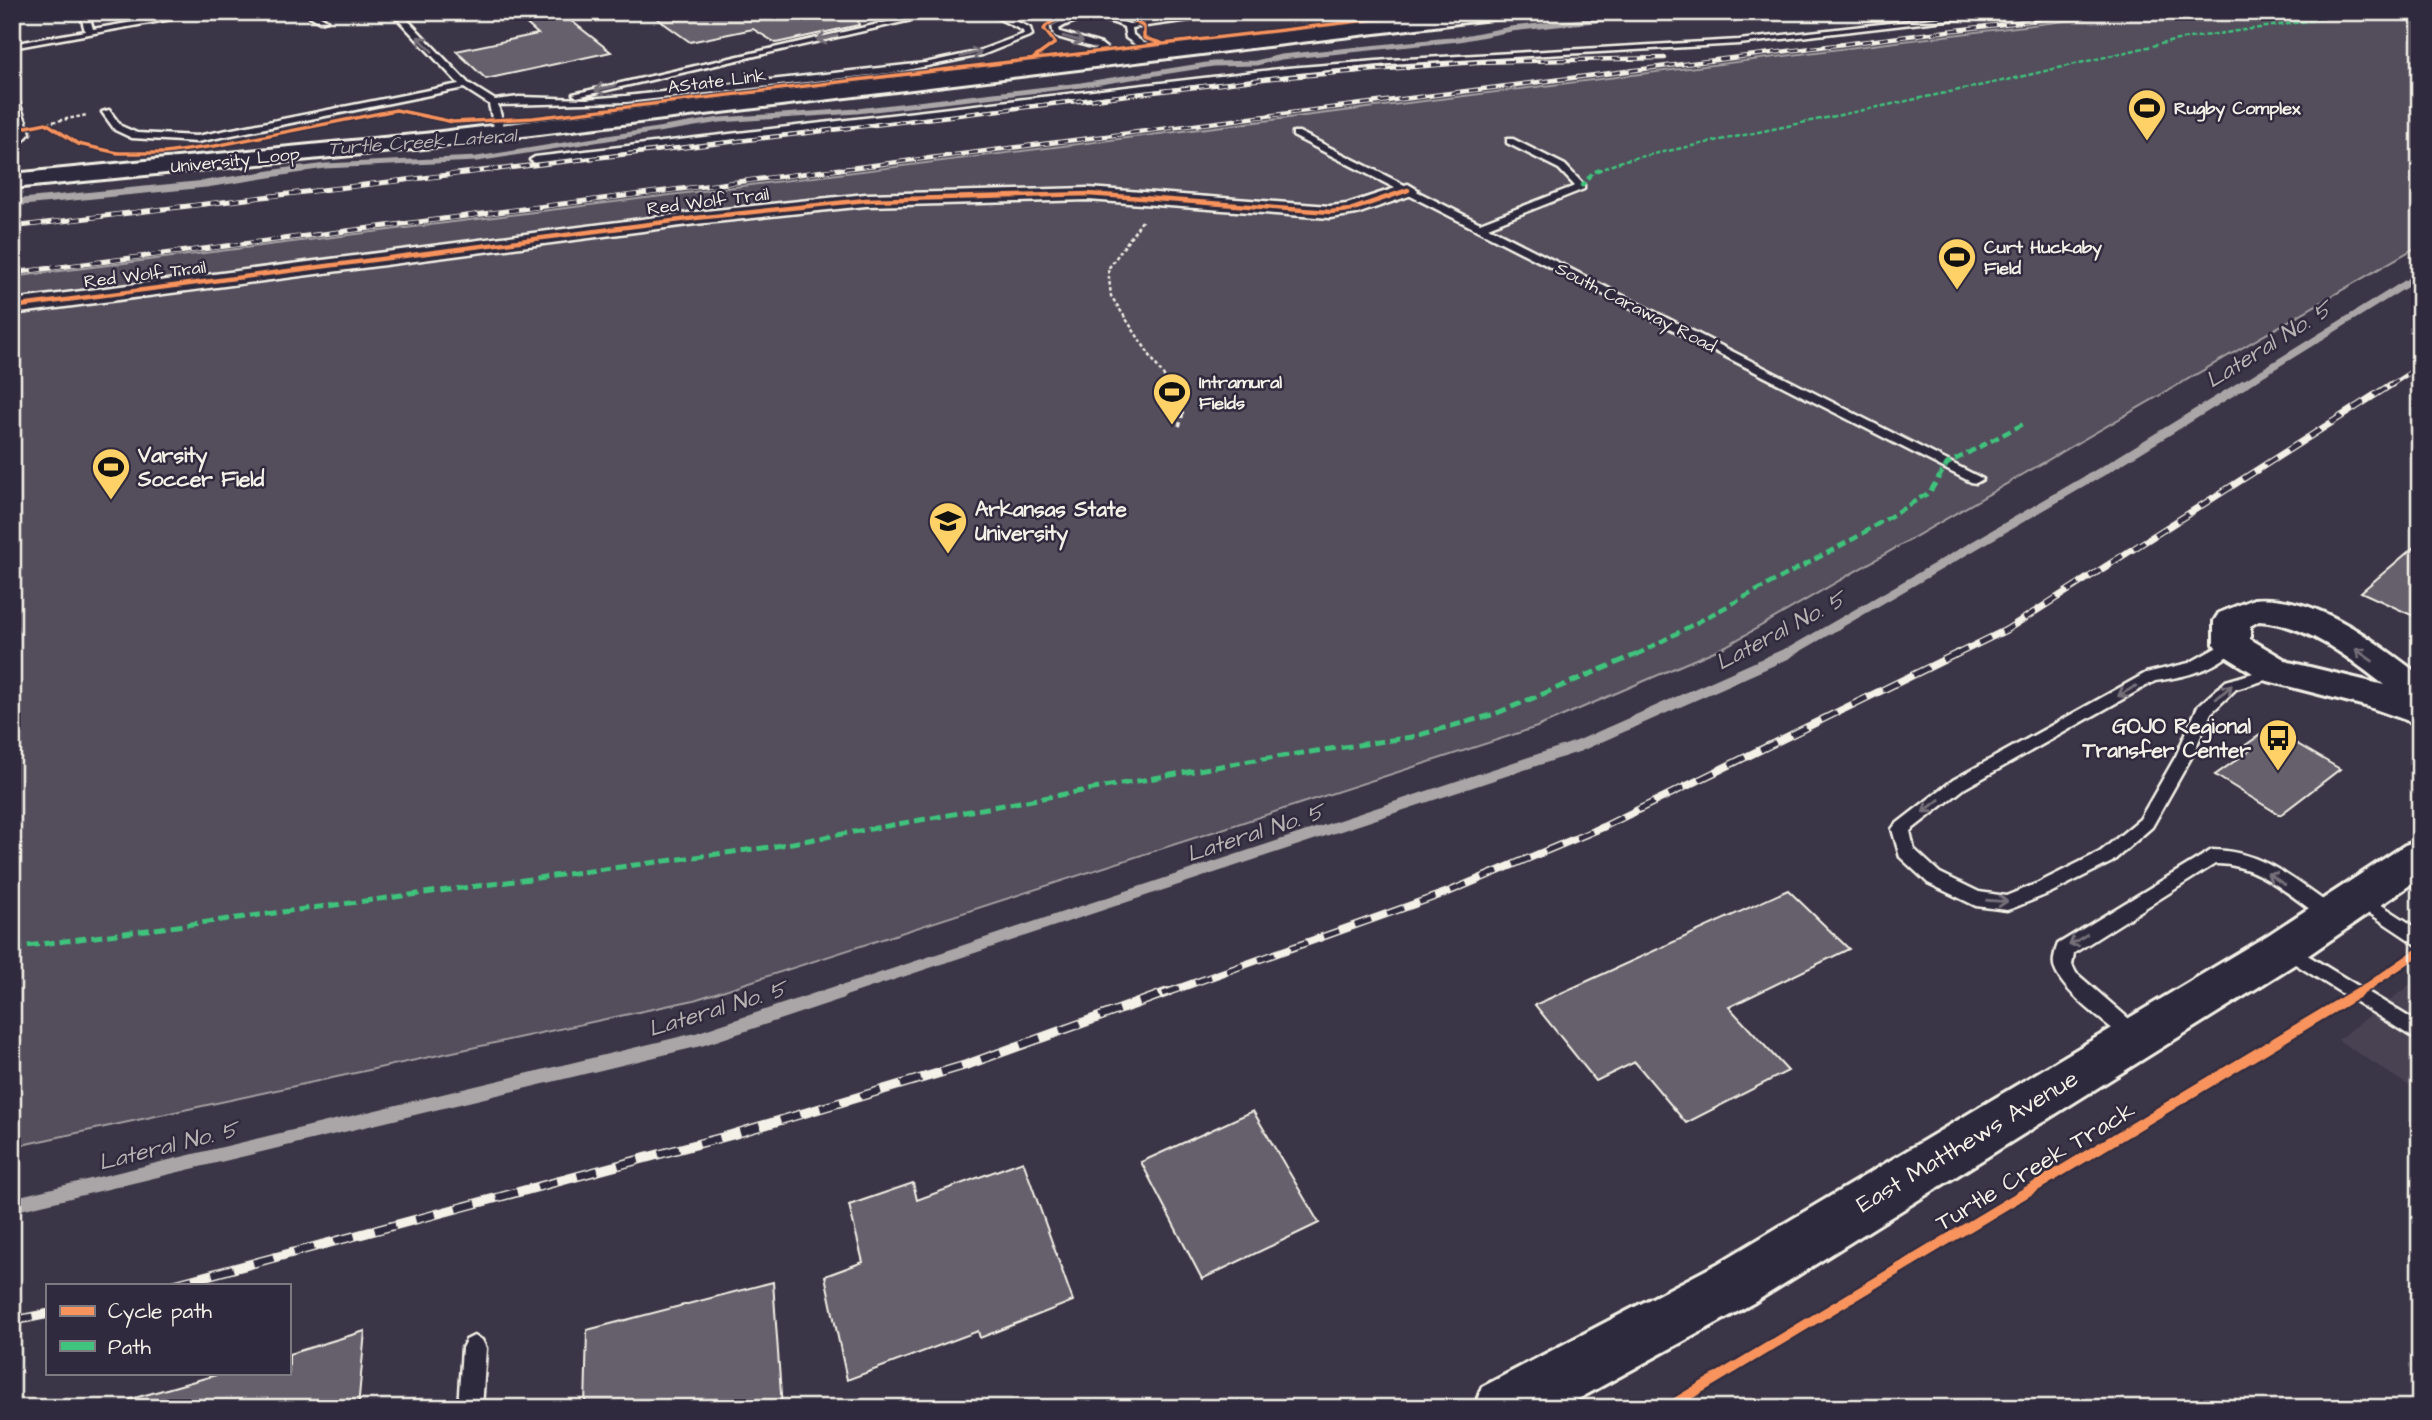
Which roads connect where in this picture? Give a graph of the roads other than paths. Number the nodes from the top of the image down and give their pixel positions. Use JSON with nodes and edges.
{"nodes":[{"id":1,"x":84,"y":12,"type":"edge"},
{"id":2,"x":206,"y":12,"type":"edge"},
{"id":3,"x":307,"y":12,"type":"edge"},
{"id":4,"x":395,"y":12,"type":"edge"},
{"id":5,"x":942,"y":12,"type":"edge"},
{"id":6,"x":990,"y":12,"type":"edge"},
{"id":7,"x":2011,"y":12,"type":"edge"},
{"id":8,"x":1488,"y":13,"type":"edge"},
{"id":9,"x":323,"y":20,"type":"dead end"},
{"id":10,"x":1186,"y":20,"type":"dead end"},
{"id":11,"x":1128,"y":26,"type":"junction"},
{"id":12,"x":89,"y":32,"type":"junction"},
{"id":13,"x":12,"y":46,"type":"edge"},
{"id":14,"x":1154,"y":55,"type":"junction"},
{"id":15,"x":1114,"y":60,"type":"junction"},
{"id":16,"x":465,"y":85,"type":"junction"},
{"id":17,"x":530,"y":93,"type":"dead end"},
{"id":18,"x":12,"y":94,"type":"edge"},
{"id":19,"x":572,"y":95,"type":"junction"},
{"id":20,"x":563,"y":101,"type":"junction"},
{"id":21,"x":493,"y":103,"type":"junction"},
{"id":22,"x":106,"y":111,"type":"road end"},
{"id":23,"x":499,"y":132,"type":"junction"},
{"id":24,"x":1296,"y":134,"type":"dead end"},
{"id":25,"x":1510,"y":141,"type":"dead end"},
{"id":26,"x":12,"y":150,"type":"edge"},
{"id":27,"x":535,"y":160,"type":"dead end"},
{"id":28,"x":12,"y":181,"type":"edge"},
{"id":29,"x":1408,"y":190,"type":"junction"},
{"id":30,"x":1480,"y":227,"type":"junction"},
{"id":31,"x":12,"y":307,"type":"edge"},
{"id":32,"x":1976,"y":479,"type":"dead end"},
{"id":33,"x":2232,"y":644,"type":"junction"},
{"id":34,"x":2277,"y":671,"type":"junction"},
{"id":35,"x":2420,"y":694,"type":"edge"},
{"id":36,"x":2420,"y":712,"type":"edge"},
{"id":37,"x":2420,"y":856,"type":"edge"},
{"id":38,"x":2346,"y":907,"type":"junction"},
{"id":39,"x":2420,"y":940,"type":"edge"},
{"id":40,"x":2284,"y":948,"type":"junction"},
{"id":41,"x":2420,"y":1034,"type":"edge"},
{"id":42,"x":2136,"y":1038,"type":"junction"},
{"id":43,"x":474,"y":1348,"type":"dead end"},
{"id":44,"x":470,"y":1408,"type":"edge"},
{"id":45,"x":1503,"y":1408,"type":"edge"}],
"edges":[{"from":1,"to":12,"type":"lane"},
{"from":2,"to":12,"type":"lane"},
{"from":3,"to":9,"type":"lane"},
{"from":16,"to":4,"type":"lane","one_way":true},
{"from":5,"to":19,"type":"lane","one_way":true},
{"from":20,"to":6,"type":"lane","one_way":true},
{"from":7,"to":27,"type":"lane"},
{"from":8,"to":14,"type":"street","name":"University Loop"},
{"from":10,"to":11,"type":"lane"},
{"from":11,"to":14,"type":"lane"},
{"from":11,"to":15,"type":"lane","one_way":true},
{"from":12,"to":13,"type":"lane"},
{"from":14,"to":15,"type":"street","name":"University Loop"},
{"from":15,"to":23,"type":"street","name":"University Loop"},
{"from":16,"to":21,"type":"lane"},
{"from":16,"to":22,"type":"lane"},
{"from":17,"to":19,"type":"lane"},
{"from":18,"to":26,"type":"lane"},
{"from":19,"to":20,"type":"lane"},
{"from":20,"to":21,"type":"lane"},
{"from":21,"to":23,"type":"lane"},
{"from":23,"to":28,"type":"street","name":"University Loop"},
{"from":24,"to":29,"type":"lane","name":"South Caraway Road"},
{"from":25,"to":30,"type":"lane"},
{"from":29,"to":30,"type":"lane","name":"South Caraway Road"},
{"from":29,"to":31,"type":"street","name":"Red Wolf Trail"},
{"from":30,"to":32,"type":"lane","name":"South Caraway Road"},
{"from":33,"to":34,"type":"street"},
{"from":33,"to":34,"type":"lane","one_way":true},
{"from":35,"to":33,"type":"street","one_way":true},
{"from":34,"to":36,"type":"street"},
{"from":37,"to":38,"type":"street","name":"East Matthews Avenue"},
{"from":38,"to":39,"type":"lane"},
{"from":38,"to":40,"type":"street","name":"East Matthews Avenue"},
{"from":38,"to":42,"type":"lane","one_way":true},
{"from":40,"to":41,"type":"lane"},
{"from":40,"to":42,"type":"street","name":"East Matthews Avenue"},
{"from":42,"to":45,"type":"street","name":"East Matthews Avenue"},
{"from":43,"to":44,"type":"lane"}]}
